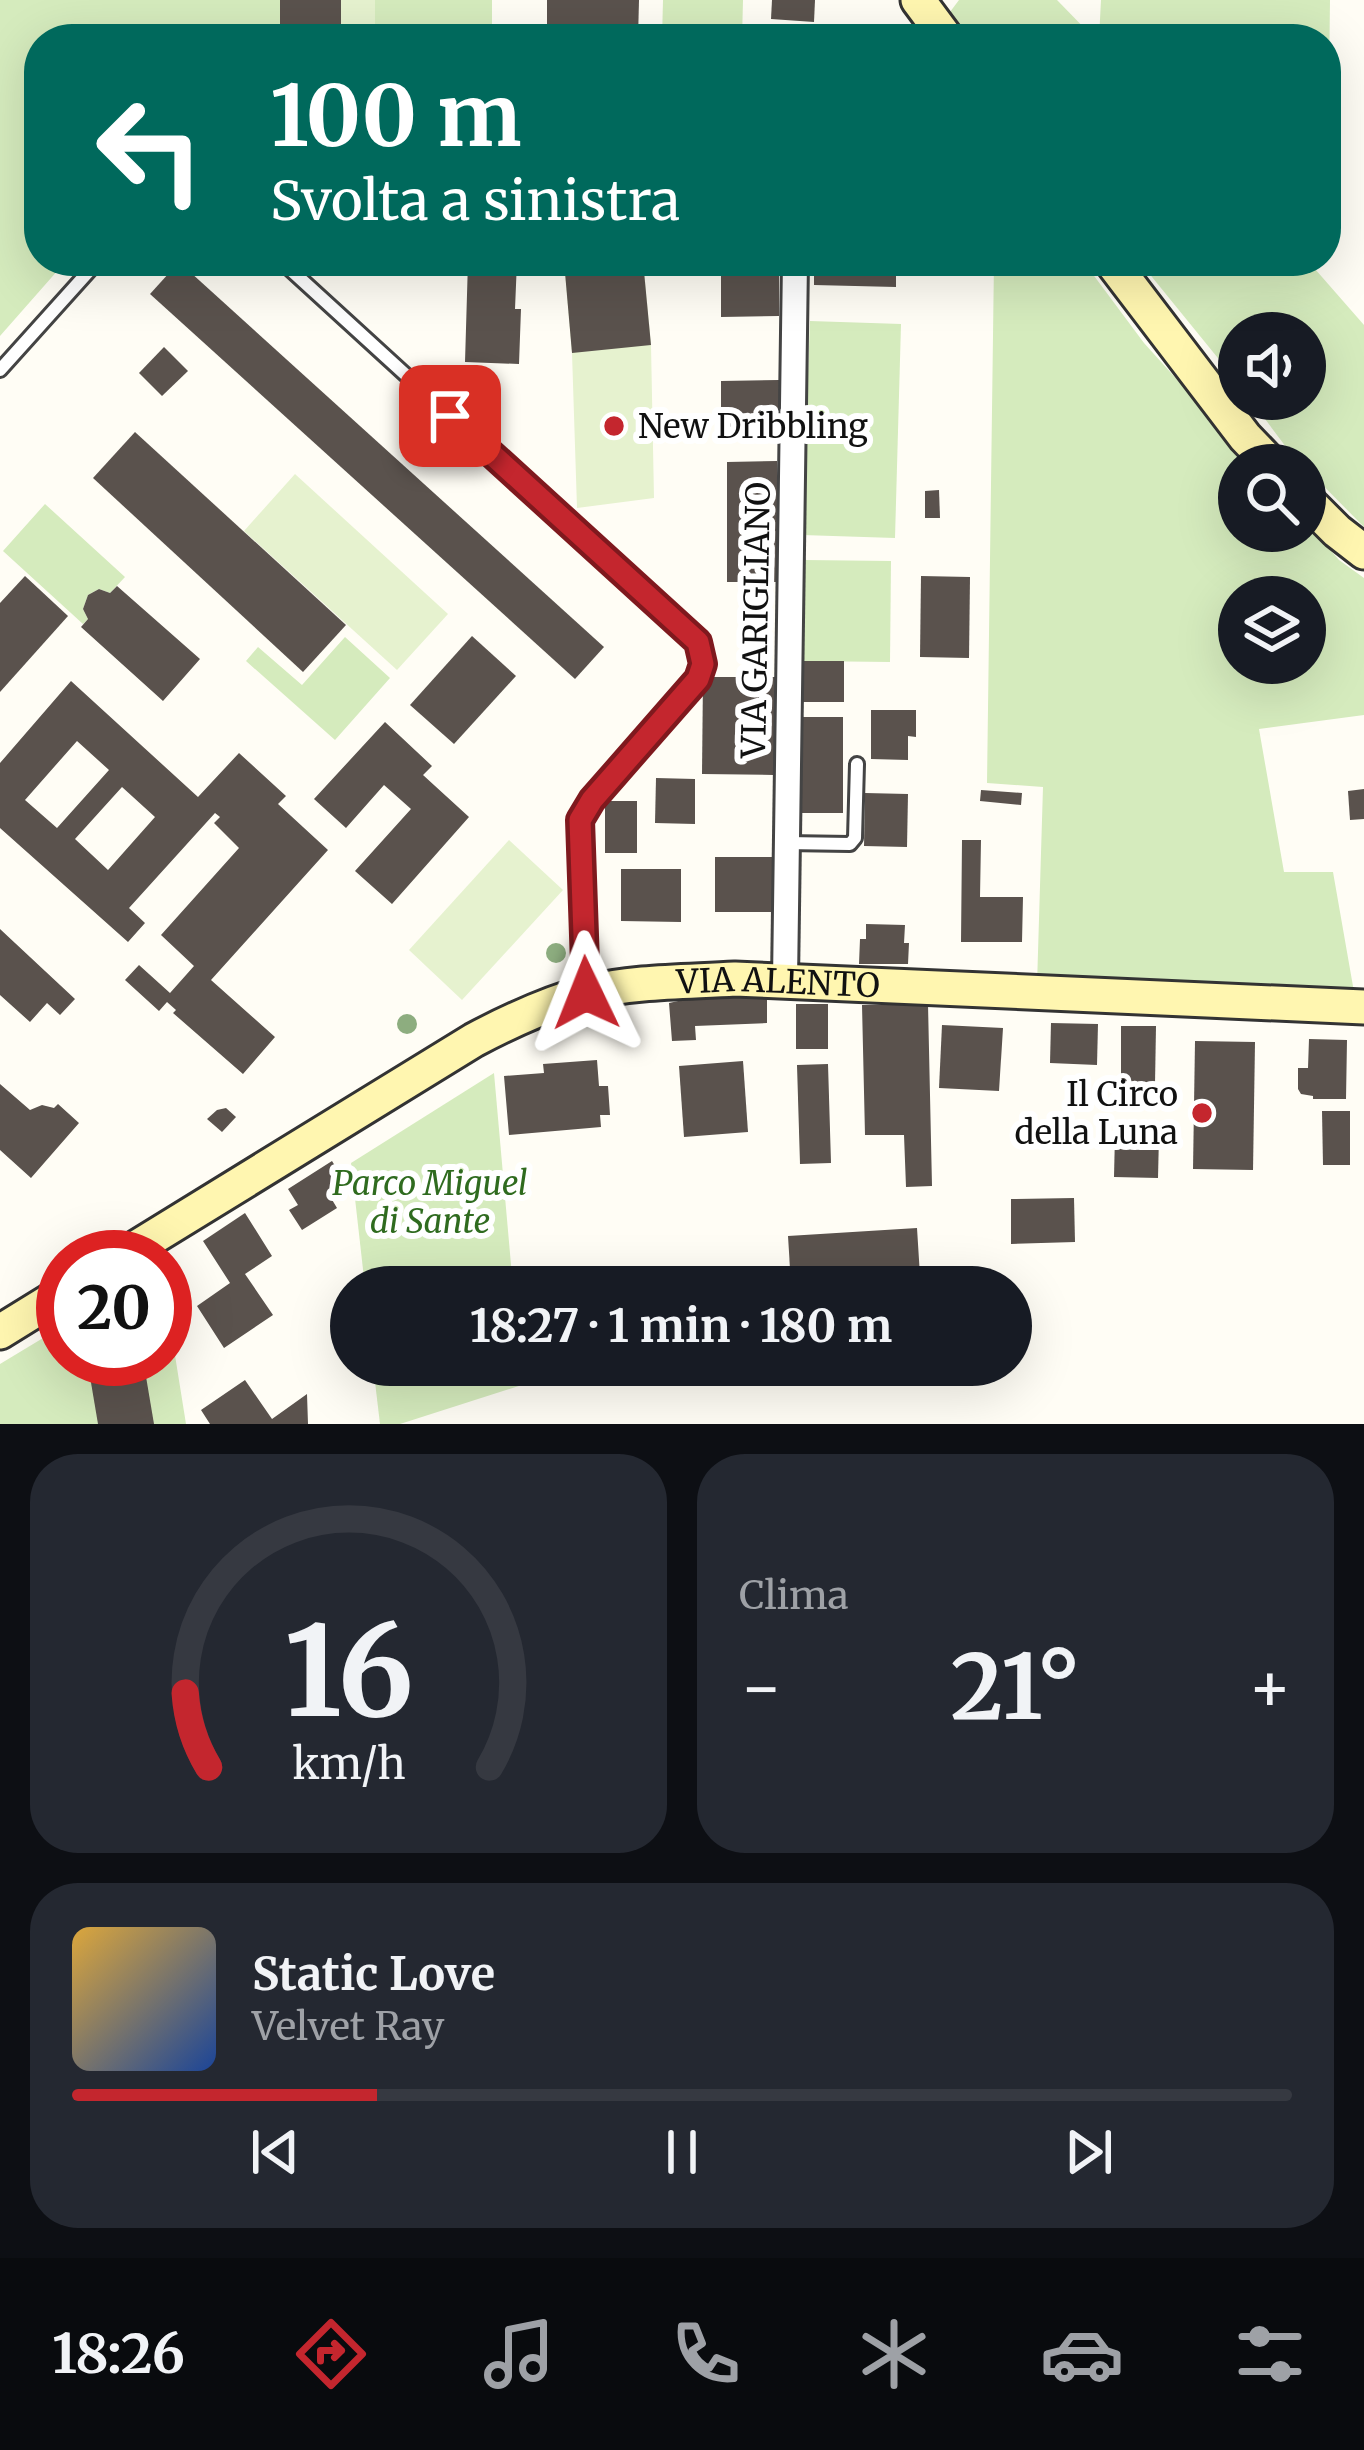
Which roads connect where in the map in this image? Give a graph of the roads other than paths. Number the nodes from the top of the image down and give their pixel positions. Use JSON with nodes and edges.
{"nodes":[{"id":1,"x":85,"y":276,"type":"edge"},
{"id":2,"x":297,"y":276,"type":"edge"},
{"id":3,"x":795,"y":276,"type":"edge"},
{"id":4,"x":1122,"y":276,"type":"edge"},
{"id":5,"x":0,"y":370,"type":"edge"},
{"id":6,"x":1252,"y":444,"type":"edge"},
{"id":7,"x":1326,"y":521,"type":"edge"},
{"id":8,"x":1364,"y":552,"type":"edge"},
{"id":9,"x":857,"y":764,"type":"dead end"},
{"id":10,"x":785,"y":843,"type":"junction"},
{"id":11,"x":784,"y":980,"type":"junction"},
{"id":12,"x":586,"y":993,"type":"junction"},
{"id":13,"x":1364,"y":1007,"type":"edge"},
{"id":14,"x":165,"y":1230,"type":"edge"},
{"id":15,"x":36,"y":1309,"type":"edge"},
{"id":16,"x":0,"y":1331,"type":"edge"}],
"edges":[{"from":1,"to":5,"type":"lane"},
{"from":2,"to":12,"type":"lane"},
{"from":3,"to":10,"type":"street","name":"VIA GARIGLIANO"},
{"from":4,"to":6,"type":"street"},
{"from":7,"to":8,"type":"street"},
{"from":9,"to":10,"type":"lane"},
{"from":10,"to":11,"type":"street","name":"VIA GARIGLIANO"},
{"from":11,"to":12,"type":"street","name":"VIA ALENTO"},
{"from":11,"to":13,"type":"street","name":"VIA ALENTO"},
{"from":12,"to":14,"type":"street","name":"VIA ALENTO"},
{"from":15,"to":16,"type":"street"}]}
